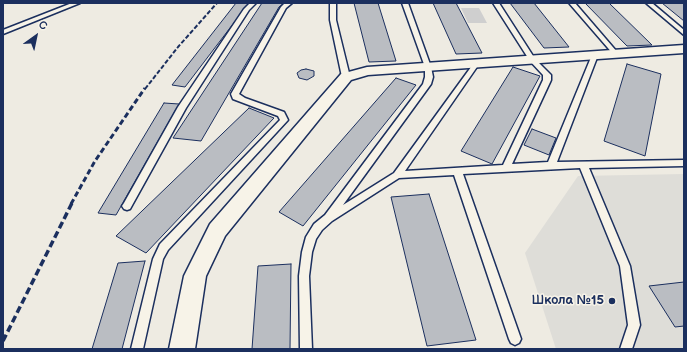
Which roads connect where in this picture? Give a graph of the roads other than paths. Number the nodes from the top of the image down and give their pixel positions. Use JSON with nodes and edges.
{"nodes":[{"id":1,"x":77,"y":3,"type":"edge"},
{"id":2,"x":253,"y":3,"type":"edge"},
{"id":3,"x":289,"y":3,"type":"edge"},
{"id":4,"x":333,"y":3,"type":"edge"},
{"id":5,"x":405,"y":3,"type":"edge"},
{"id":6,"x":496,"y":3,"type":"edge"},
{"id":7,"x":572,"y":3,"type":"edge"},
{"id":8,"x":649,"y":3,"type":"edge"},
{"id":9,"x":3,"y":32,"type":"edge"},
{"id":10,"x":684,"y":33,"type":"edge"},
{"id":11,"x":684,"y":49,"type":"edge"},
{"id":12,"x":616,"y":54,"type":"junction"},
{"id":13,"x":595,"y":55,"type":"junction"},
{"id":14,"x":532,"y":60,"type":"junction"},
{"id":15,"x":476,"y":64,"type":"junction"},
{"id":16,"x":428,"y":67,"type":"junction"},
{"id":17,"x":346,"y":77,"type":"junction"},
{"id":18,"x":684,"y":164,"type":"edge"},
{"id":19,"x":551,"y":165,"type":"junction"},
{"id":20,"x":583,"y":165,"type":"junction"},
{"id":21,"x":506,"y":168,"type":"junction"},
{"id":22,"x":457,"y":171,"type":"junction"},
{"id":23,"x":397,"y":175,"type":"junction"},
{"id":24,"x":127,"y":206,"type":"dead end"},
{"id":25,"x":329,"y":218,"type":"junction"},
{"id":26,"x":515,"y":339,"type":"dead end"},
{"id":27,"x":136,"y":349,"type":"edge"},
{"id":28,"x":182,"y":349,"type":"edge"},
{"id":29,"x":306,"y":349,"type":"edge"},
{"id":30,"x":626,"y":349,"type":"edge"}],
"edges":[{"from":1,"to":9,"type":"lane"},
{"from":2,"to":24,"type":"lane"},
{"from":3,"to":27,"type":"lane"},
{"from":4,"to":17,"type":"lane"},
{"from":5,"to":16,"type":"lane"},
{"from":6,"to":14,"type":"lane"},
{"from":7,"to":12,"type":"lane"},
{"from":8,"to":10,"type":"lane"},
{"from":11,"to":12,"type":"street"},
{"from":12,"to":13,"type":"street"},
{"from":13,"to":14,"type":"street"},
{"from":13,"to":19,"type":"lane"},
{"from":14,"to":15,"type":"street"},
{"from":14,"to":21,"type":"lane"},
{"from":15,"to":16,"type":"street"},
{"from":15,"to":23,"type":"lane"},
{"from":16,"to":17,"type":"street"},
{"from":16,"to":25,"type":"lane"},
{"from":17,"to":28,"type":"street"},
{"from":18,"to":20,"type":"lane"},
{"from":19,"to":20,"type":"lane"},
{"from":19,"to":21,"type":"lane"},
{"from":20,"to":30,"type":"lane"},
{"from":21,"to":22,"type":"lane"},
{"from":22,"to":23,"type":"lane"},
{"from":22,"to":26,"type":"lane"},
{"from":23,"to":25,"type":"lane"},
{"from":25,"to":29,"type":"lane"}]}
